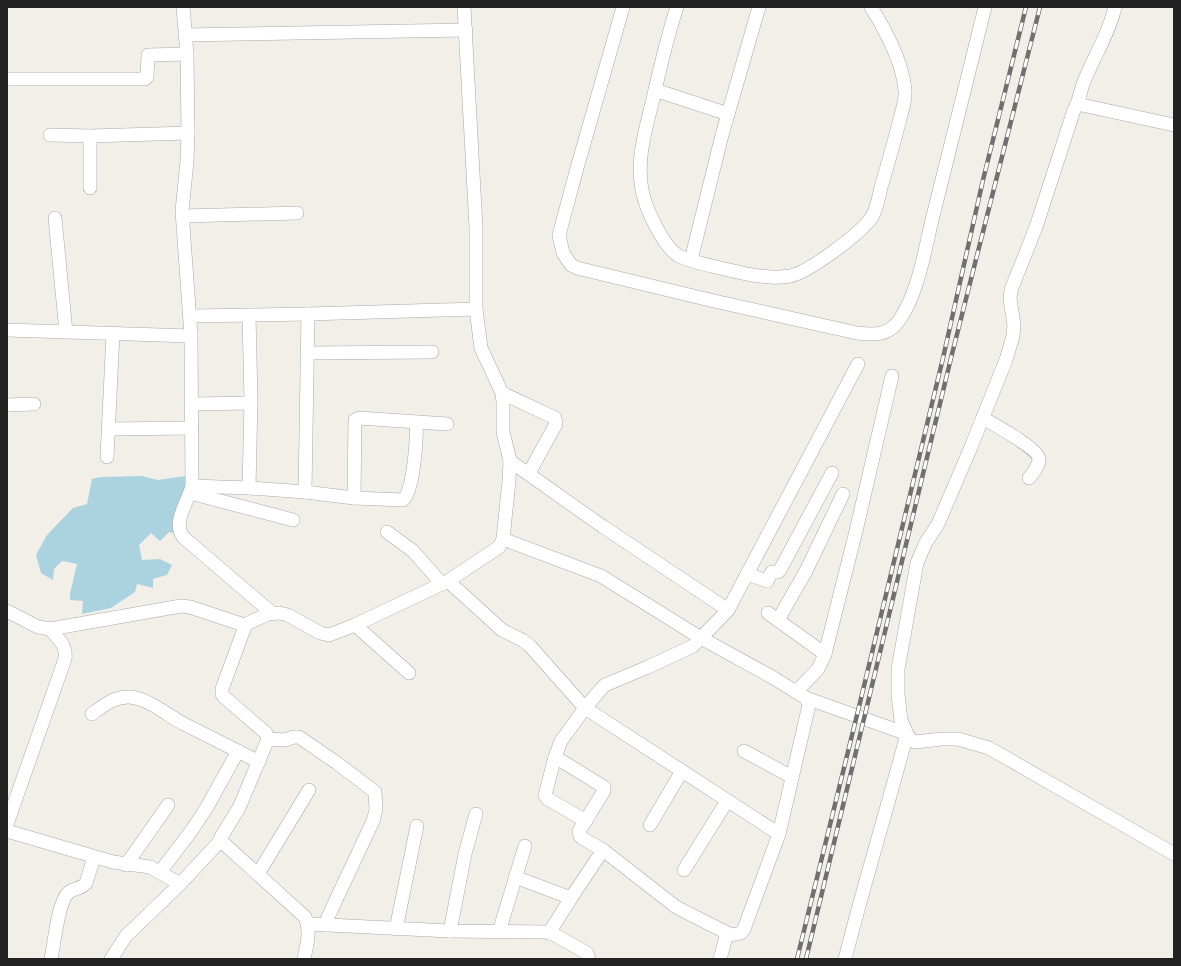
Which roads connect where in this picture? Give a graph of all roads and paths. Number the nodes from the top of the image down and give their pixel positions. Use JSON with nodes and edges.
{"nodes":[{"id":1,"x":183,"y":7,"type":"edge"},
{"id":2,"x":464,"y":7,"type":"edge"},
{"id":3,"x":623,"y":7,"type":"edge"},
{"id":4,"x":677,"y":7,"type":"edge"},
{"id":5,"x":759,"y":7,"type":"edge"},
{"id":6,"x":871,"y":7,"type":"edge"},
{"id":7,"x":985,"y":7,"type":"edge"},
{"id":8,"x":1115,"y":7,"type":"edge"},
{"id":9,"x":466,"y":30,"type":"junction"},
{"id":10,"x":186,"y":36,"type":"junction"},
{"id":11,"x":187,"y":54,"type":"junction"},
{"id":12,"x":7,"y":79,"type":"edge"},
{"id":13,"x":655,"y":90,"type":"junction"},
{"id":14,"x":1077,"y":104,"type":"junction"},
{"id":15,"x":728,"y":114,"type":"junction"},
{"id":16,"x":1174,"y":125,"type":"edge"},
{"id":17,"x":188,"y":133,"type":"junction"},
{"id":18,"x":50,"y":135,"type":"dead end"},
{"id":19,"x":90,"y":136,"type":"junction"},
{"id":20,"x":90,"y":188,"type":"dead end"},
{"id":21,"x":297,"y":213,"type":"dead end"},
{"id":22,"x":183,"y":216,"type":"junction"},
{"id":23,"x":55,"y":218,"type":"dead end"},
{"id":24,"x":691,"y":260,"type":"junction"},
{"id":25,"x":476,"y":309,"type":"junction"},
{"id":26,"x":308,"y":314,"type":"junction"},
{"id":27,"x":249,"y":315,"type":"junction"},
{"id":28,"x":190,"y":316,"type":"junction"},
{"id":29,"x":7,"y":330,"type":"edge"},
{"id":30,"x":66,"y":332,"type":"junction"},
{"id":31,"x":113,"y":333,"type":"junction"},
{"id":32,"x":191,"y":336,"type":"junction"},
{"id":33,"x":432,"y":352,"type":"dead end"},
{"id":34,"x":307,"y":353,"type":"junction"},
{"id":35,"x":858,"y":364,"type":"dead end"},
{"id":36,"x":892,"y":376,"type":"dead end"},
{"id":37,"x":502,"y":393,"type":"junction"},
{"id":38,"x":251,"y":403,"type":"junction"},
{"id":39,"x":34,"y":404,"type":"dead end"},
{"id":40,"x":192,"y":404,"type":"junction"},
{"id":41,"x":7,"y":405,"type":"edge"},
{"id":42,"x":983,"y":418,"type":"junction"},
{"id":43,"x":416,"y":422,"type":"junction"},
{"id":44,"x":447,"y":424,"type":"dead end"},
{"id":45,"x":192,"y":428,"type":"junction"},
{"id":46,"x":109,"y":429,"type":"junction"},
{"id":47,"x":107,"y":457,"type":"dead end"},
{"id":48,"x":510,"y":461,"type":"junction"},
{"id":49,"x":832,"y":473,"type":"dead end"},
{"id":50,"x":529,"y":474,"type":"junction"},
{"id":51,"x":1029,"y":478,"type":"dead end"},
{"id":52,"x":249,"y":488,"type":"junction"},
{"id":53,"x":191,"y":489,"type":"junction"},
{"id":54,"x":305,"y":492,"type":"junction"},
{"id":55,"x":843,"y":494,"type":"dead end"},
{"id":56,"x":354,"y":498,"type":"junction"},
{"id":57,"x":293,"y":520,"type":"dead end"},
{"id":58,"x":387,"y":532,"type":"dead end"},
{"id":59,"x":503,"y":539,"type":"junction"},
{"id":60,"x":747,"y":574,"type":"junction"},
{"id":61,"x":445,"y":582,"type":"junction"},
{"id":62,"x":728,"y":610,"type":"junction"},
{"id":63,"x":7,"y":611,"type":"edge"},
{"id":64,"x":272,"y":613,"type":"junction"},
{"id":65,"x":355,"y":625,"type":"junction"},
{"id":66,"x":244,"y":626,"type":"junction"},
{"id":67,"x":50,"y":629,"type":"junction"},
{"id":68,"x":701,"y":638,"type":"junction"},
{"id":69,"x":825,"y":654,"type":"junction"},
{"id":70,"x":409,"y":673,"type":"dead end"},
{"id":71,"x":801,"y":695,"type":"junction"},
{"id":72,"x":585,"y":708,"type":"junction"},
{"id":73,"x":92,"y":714,"type":"dead end"},
{"id":74,"x":906,"y":734,"type":"junction"},
{"id":75,"x":268,"y":739,"type":"junction"},
{"id":76,"x":238,"y":751,"type":"junction"},
{"id":77,"x":744,"y":751,"type":"dead end"},
{"id":78,"x":555,"y":757,"type":"junction"},
{"id":79,"x":259,"y":762,"type":"junction"},
{"id":80,"x":682,"y":771,"type":"junction"},
{"id":81,"x":792,"y":777,"type":"junction"},
{"id":82,"x":309,"y":790,"type":"dead end"},
{"id":83,"x":727,"y":801,"type":"junction"},
{"id":84,"x":168,"y":805,"type":"dead end"},
{"id":85,"x":476,"y":814,"type":"dead end"},
{"id":86,"x":586,"y":821,"type":"junction"},
{"id":87,"x":7,"y":824,"type":"edge"},
{"id":88,"x":650,"y":824,"type":"dead end"},
{"id":89,"x":417,"y":826,"type":"dead end"},
{"id":90,"x":7,"y":831,"type":"edge"},
{"id":91,"x":779,"y":834,"type":"junction"},
{"id":92,"x":221,"y":840,"type":"junction"},
{"id":93,"x":525,"y":846,"type":"dead end"},
{"id":94,"x":603,"y":850,"type":"junction"},
{"id":95,"x":1174,"y":854,"type":"edge"},
{"id":96,"x":94,"y":857,"type":"junction"},
{"id":97,"x":126,"y":864,"type":"junction"},
{"id":98,"x":684,"y":870,"type":"dead end"},
{"id":99,"x":160,"y":872,"type":"junction"},
{"id":100,"x":258,"y":874,"type":"junction"},
{"id":101,"x":515,"y":877,"type":"junction"},
{"id":102,"x":180,"y":884,"type":"junction"},
{"id":103,"x":571,"y":898,"type":"junction"},
{"id":104,"x":308,"y":924,"type":"junction"},
{"id":105,"x":325,"y":925,"type":"junction"},
{"id":106,"x":396,"y":929,"type":"junction"},
{"id":107,"x":450,"y":931,"type":"junction"},
{"id":108,"x":499,"y":932,"type":"junction"},
{"id":109,"x":549,"y":933,"type":"junction"},
{"id":110,"x":726,"y":933,"type":"junction"},
{"id":111,"x":51,"y":959,"type":"edge"},
{"id":112,"x":111,"y":959,"type":"edge"},
{"id":113,"x":304,"y":959,"type":"edge"},
{"id":114,"x":589,"y":959,"type":"edge"},
{"id":115,"x":720,"y":959,"type":"edge"},
{"id":116,"x":845,"y":959,"type":"edge"}],
"edges":[{"from":1,"to":10,"type":"street"},
{"from":2,"to":9,"type":"street"},
{"from":3,"to":7,"type":"street"},
{"from":4,"to":13,"type":"street"},
{"from":5,"to":15,"type":"street"},
{"from":6,"to":24,"type":"street"},
{"from":8,"to":14,"type":"street"},
{"from":9,"to":10,"type":"street"},
{"from":9,"to":25,"type":"street"},
{"from":10,"to":11,"type":"street"},
{"from":11,"to":12,"type":"street"},
{"from":11,"to":17,"type":"street"},
{"from":13,"to":15,"type":"street"},
{"from":13,"to":24,"type":"street"},
{"from":14,"to":16,"type":"street"},
{"from":14,"to":42,"type":"street"},
{"from":15,"to":24,"type":"street"},
{"from":17,"to":19,"type":"street"},
{"from":17,"to":22,"type":"street"},
{"from":18,"to":19,"type":"street"},
{"from":19,"to":20,"type":"street"},
{"from":21,"to":22,"type":"street"},
{"from":22,"to":28,"type":"street"},
{"from":23,"to":30,"type":"street"},
{"from":25,"to":26,"type":"street"},
{"from":25,"to":37,"type":"street"},
{"from":26,"to":27,"type":"street"},
{"from":26,"to":34,"type":"street"},
{"from":27,"to":28,"type":"street"},
{"from":27,"to":38,"type":"street"},
{"from":28,"to":32,"type":"street"},
{"from":29,"to":30,"type":"street"},
{"from":30,"to":31,"type":"street"},
{"from":31,"to":32,"type":"street"},
{"from":31,"to":46,"type":"street"},
{"from":32,"to":40,"type":"street"},
{"from":33,"to":34,"type":"street"},
{"from":34,"to":54,"type":"street"},
{"from":35,"to":60,"type":"street"},
{"from":36,"to":69,"type":"street"},
{"from":37,"to":48,"type":"street"},
{"from":37,"to":50,"type":"street"},
{"from":38,"to":40,"type":"street"},
{"from":38,"to":52,"type":"street"},
{"from":39,"to":41,"type":"street"},
{"from":40,"to":45,"type":"street"},
{"from":42,"to":51,"type":"street"},
{"from":42,"to":74,"type":"street"},
{"from":43,"to":44,"type":"street"},
{"from":43,"to":56,"type":"street"},
{"from":43,"to":56,"type":"street"},
{"from":45,"to":46,"type":"street"},
{"from":45,"to":53,"type":"street"},
{"from":46,"to":47,"type":"street"},
{"from":48,"to":50,"type":"street"},
{"from":48,"to":59,"type":"street"},
{"from":49,"to":60,"type":"street"},
{"from":50,"to":62,"type":"street"},
{"from":52,"to":53,"type":"street"},
{"from":52,"to":54,"type":"street"},
{"from":53,"to":57,"type":"street"},
{"from":53,"to":64,"type":"street"},
{"from":54,"to":56,"type":"street"},
{"from":55,"to":69,"type":"street"},
{"from":58,"to":61,"type":"street"},
{"from":59,"to":61,"type":"street"},
{"from":59,"to":68,"type":"street"},
{"from":60,"to":62,"type":"street"},
{"from":61,"to":65,"type":"street"},
{"from":61,"to":72,"type":"street"},
{"from":62,"to":68,"type":"street"},
{"from":63,"to":67,"type":"street"},
{"from":64,"to":65,"type":"street"},
{"from":64,"to":66,"type":"street"},
{"from":65,"to":70,"type":"street"},
{"from":66,"to":67,"type":"street"},
{"from":66,"to":75,"type":"street"},
{"from":67,"to":87,"type":"street"},
{"from":68,"to":71,"type":"street"},
{"from":68,"to":72,"type":"street"},
{"from":69,"to":71,"type":"street"},
{"from":71,"to":74,"type":"street"},
{"from":71,"to":81,"type":"street"},
{"from":72,"to":78,"type":"street"},
{"from":72,"to":80,"type":"street"},
{"from":73,"to":76,"type":"street"},
{"from":74,"to":95,"type":"street"},
{"from":74,"to":116,"type":"street"},
{"from":75,"to":79,"type":"street"},
{"from":75,"to":105,"type":"street"},
{"from":76,"to":79,"type":"street"},
{"from":76,"to":99,"type":"street"},
{"from":77,"to":81,"type":"street"},
{"from":78,"to":86,"type":"street"},
{"from":78,"to":86,"type":"street"},
{"from":79,"to":92,"type":"street"},
{"from":80,"to":83,"type":"street"},
{"from":80,"to":88,"type":"street"},
{"from":81,"to":91,"type":"street"},
{"from":82,"to":100,"type":"street"},
{"from":83,"to":91,"type":"street"},
{"from":83,"to":98,"type":"street"},
{"from":84,"to":97,"type":"street"},
{"from":85,"to":107,"type":"street"},
{"from":86,"to":94,"type":"street"},
{"from":89,"to":106,"type":"street"},
{"from":90,"to":96,"type":"street"},
{"from":91,"to":110,"type":"street"},
{"from":92,"to":100,"type":"street"},
{"from":92,"to":102,"type":"street"},
{"from":93,"to":101,"type":"street"},
{"from":94,"to":103,"type":"street"},
{"from":94,"to":110,"type":"street"},
{"from":96,"to":97,"type":"street"},
{"from":96,"to":111,"type":"street"},
{"from":97,"to":99,"type":"street"},
{"from":99,"to":102,"type":"street"},
{"from":100,"to":104,"type":"street"},
{"from":101,"to":103,"type":"street"},
{"from":101,"to":108,"type":"street"},
{"from":102,"to":112,"type":"street"},
{"from":103,"to":109,"type":"street"},
{"from":104,"to":105,"type":"street"},
{"from":104,"to":113,"type":"street"},
{"from":105,"to":106,"type":"street"},
{"from":106,"to":107,"type":"street"},
{"from":107,"to":108,"type":"street"},
{"from":108,"to":109,"type":"street"},
{"from":109,"to":114,"type":"street"},
{"from":110,"to":115,"type":"street"}]}
